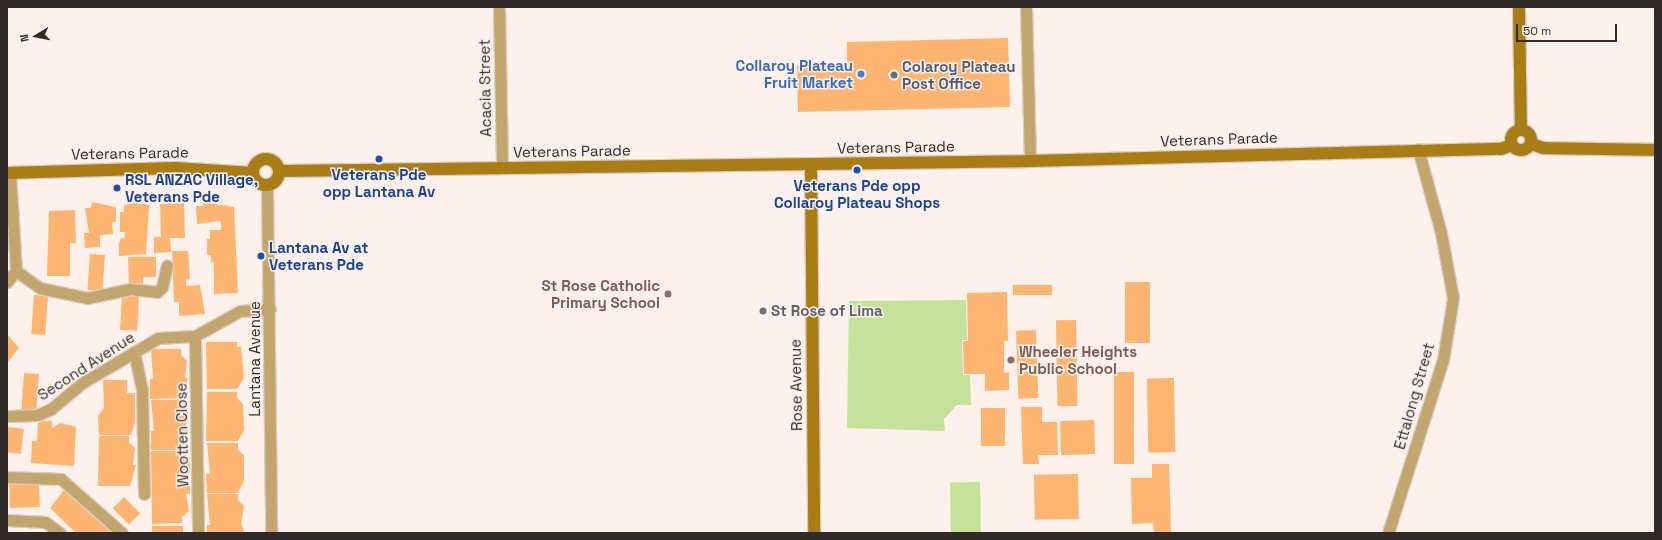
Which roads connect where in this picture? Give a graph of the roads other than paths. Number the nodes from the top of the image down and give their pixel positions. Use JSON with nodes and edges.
{"nodes":[{"id":1,"x":499,"y":7,"type":"edge"},
{"id":2,"x":1026,"y":7,"type":"edge"},
{"id":3,"x":1519,"y":7,"type":"edge"},
{"id":4,"x":1521,"y":129,"type":"junction"},
{"id":5,"x":1531,"y":144,"type":"junction"},
{"id":6,"x":1512,"y":145,"type":"junction"},
{"id":7,"x":1418,"y":149,"type":"junction"},
{"id":8,"x":1655,"y":150,"type":"edge"},
{"id":9,"x":1030,"y":161,"type":"junction"},
{"id":10,"x":811,"y":164,"type":"junction"},
{"id":11,"x":502,"y":168,"type":"junction"},
{"id":12,"x":279,"y":171,"type":"junction"},
{"id":13,"x":9,"y":173,"type":"edge"},
{"id":14,"x":253,"y":173,"type":"junction"},
{"id":15,"x":267,"y":185,"type":"junction"},
{"id":16,"x":167,"y":266,"type":"dead end"},
{"id":17,"x":16,"y":271,"type":"junction"},
{"id":18,"x":7,"y":282,"type":"edge"},
{"id":19,"x":270,"y":309,"type":"junction"},
{"id":20,"x":195,"y":336,"type":"junction"},
{"id":21,"x":134,"y":352,"type":"junction"},
{"id":22,"x":7,"y":416,"type":"edge"},
{"id":23,"x":7,"y":477,"type":"edge"},
{"id":24,"x":144,"y":494,"type":"dead end"},
{"id":25,"x":7,"y":520,"type":"edge"},
{"id":26,"x":60,"y":533,"type":"edge"},
{"id":27,"x":122,"y":533,"type":"edge"},
{"id":28,"x":198,"y":533,"type":"edge"},
{"id":29,"x":271,"y":533,"type":"edge"},
{"id":30,"x":814,"y":533,"type":"edge"},
{"id":31,"x":1388,"y":533,"type":"edge"}],
"edges":[{"from":1,"to":11,"type":"street","name":"Acacia Street"},
{"from":2,"to":9,"type":"street"},
{"from":3,"to":4,"type":"street"},
{"from":4,"to":5,"type":"street"},
{"from":4,"to":6,"type":"street"},
{"from":5,"to":6,"type":"street"},
{"from":5,"to":8,"type":"street"},
{"from":6,"to":7,"type":"street","name":"Veterans Parade"},
{"from":7,"to":9,"type":"street","name":"Veterans Parade"},
{"from":7,"to":31,"type":"street","name":"Ettalong Street"},
{"from":9,"to":10,"type":"street","name":"Veterans Parade"},
{"from":10,"to":11,"type":"street","name":"Veterans Parade"},
{"from":10,"to":30,"type":"street","name":"Rose Avenue"},
{"from":11,"to":12,"type":"street","name":"Veterans Parade"},
{"from":12,"to":14,"type":"street"},
{"from":12,"to":15,"type":"street"},
{"from":13,"to":14,"type":"street","name":"Veterans Parade"},
{"from":13,"to":17,"type":"street"},
{"from":14,"to":15,"type":"street"},
{"from":15,"to":19,"type":"street","name":"Lantana Avenue"},
{"from":16,"to":17,"type":"street"},
{"from":17,"to":18,"type":"street"},
{"from":19,"to":20,"type":"street","name":"Second Avenue"},
{"from":19,"to":29,"type":"street","name":"Lantana Avenue"},
{"from":20,"to":21,"type":"street","name":"Second Avenue"},
{"from":20,"to":28,"type":"street","name":"Wootten Close"},
{"from":21,"to":22,"type":"street","name":"Second Avenue"},
{"from":21,"to":24,"type":"street"},
{"from":23,"to":27,"type":"street"},
{"from":25,"to":26,"type":"street"}]}
